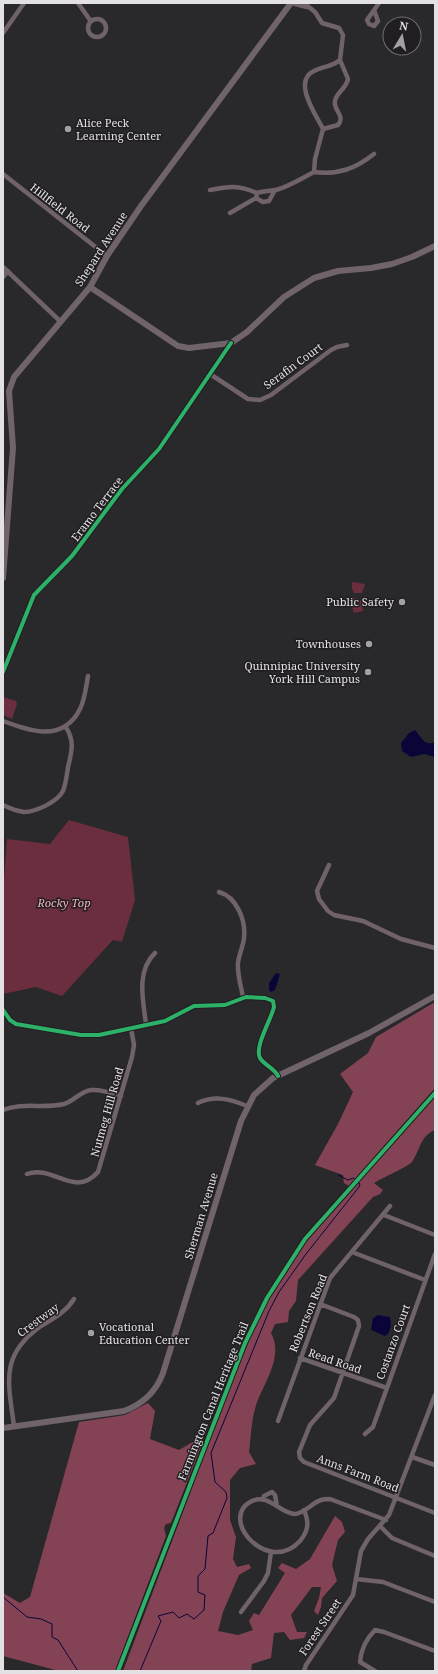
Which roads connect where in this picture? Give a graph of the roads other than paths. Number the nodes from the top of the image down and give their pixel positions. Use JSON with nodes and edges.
{"nodes":[{"id":1,"x":24,"y":3,"type":"edge"},
{"id":2,"x":78,"y":3,"type":"edge"},
{"id":3,"x":291,"y":3,"type":"edge"},
{"id":4,"x":379,"y":3,"type":"edge"},
{"id":5,"x":306,"y":5,"type":"edge"},
{"id":6,"x":374,"y":10,"type":"dead end"},
{"id":7,"x":90,"y":20,"type":"junction"},
{"id":8,"x":3,"y":33,"type":"edge"},
{"id":9,"x":340,"y":60,"type":"junction"},
{"id":10,"x":323,"y":129,"type":"junction"},
{"id":11,"x":374,"y":154,"type":"dead end"},
{"id":12,"x":314,"y":172,"type":"junction"},
{"id":13,"x":3,"y":174,"type":"edge"},
{"id":14,"x":210,"y":190,"type":"dead end"},
{"id":15,"x":275,"y":190,"type":"junction"},
{"id":16,"x":257,"y":193,"type":"junction"},
{"id":17,"x":256,"y":198,"type":"junction"},
{"id":18,"x":230,"y":213,"type":"dead end"},
{"id":19,"x":435,"y":246,"type":"edge"},
{"id":20,"x":107,"y":256,"type":"junction"},
{"id":21,"x":3,"y":268,"type":"edge"},
{"id":22,"x":8,"y":271,"type":"junction"},
{"id":23,"x":3,"y":278,"type":"edge"},
{"id":24,"x":90,"y":287,"type":"junction"},
{"id":25,"x":60,"y":322,"type":"junction"},
{"id":26,"x":231,"y":343,"type":"junction"},
{"id":27,"x":347,"y":345,"type":"dead end"},
{"id":28,"x":210,"y":374,"type":"junction"},
{"id":29,"x":6,"y":403,"type":"edge"},
{"id":30,"x":6,"y":507,"type":"edge"},
{"id":31,"x":3,"y":578,"type":"edge"},
{"id":32,"x":3,"y":672,"type":"edge"},
{"id":33,"x":88,"y":676,"type":"dead end"},
{"id":34,"x":3,"y":721,"type":"edge"},
{"id":35,"x":65,"y":726,"type":"junction"},
{"id":36,"x":3,"y":805,"type":"edge"},
{"id":37,"x":329,"y":865,"type":"dead end"},
{"id":38,"x":219,"y":892,"type":"dead end"},
{"id":39,"x":435,"y":948,"type":"edge"},
{"id":40,"x":155,"y":953,"type":"dead end"},
{"id":41,"x":435,"y":996,"type":"edge"},
{"id":42,"x":243,"y":997,"type":"junction"},
{"id":43,"x":3,"y":1010,"type":"edge"},
{"id":44,"x":146,"y":1024,"type":"junction"},
{"id":45,"x":132,"y":1028,"type":"junction"},
{"id":46,"x":278,"y":1076,"type":"junction"},
{"id":47,"x":121,"y":1096,"type":"junction"},
{"id":48,"x":198,"y":1103,"type":"dead end"},
{"id":49,"x":247,"y":1106,"type":"junction"},
{"id":50,"x":3,"y":1110,"type":"edge"},
{"id":51,"x":27,"y":1174,"type":"dead end"},
{"id":52,"x":390,"y":1206,"type":"dead end"},
{"id":53,"x":384,"y":1215,"type":"junction"},
{"id":54,"x":435,"y":1235,"type":"edge"},
{"id":55,"x":352,"y":1252,"type":"junction"},
{"id":56,"x":435,"y":1254,"type":"edge"},
{"id":57,"x":425,"y":1280,"type":"junction"},
{"id":58,"x":74,"y":1299,"type":"dead end"},
{"id":59,"x":320,"y":1304,"type":"junction"},
{"id":60,"x":300,"y":1358,"type":"junction"},
{"id":61,"x":343,"y":1373,"type":"junction"},
{"id":62,"x":387,"y":1388,"type":"junction"},
{"id":63,"x":435,"y":1395,"type":"edge"},
{"id":64,"x":278,"y":1421,"type":"dead end"},
{"id":65,"x":14,"y":1426,"type":"junction"},
{"id":66,"x":3,"y":1428,"type":"edge"},
{"id":67,"x":365,"y":1434,"type":"dead end"},
{"id":68,"x":412,"y":1457,"type":"junction"},
{"id":69,"x":435,"y":1466,"type":"edge"},
{"id":70,"x":396,"y":1498,"type":"junction"},
{"id":71,"x":263,"y":1500,"type":"junction"},
{"id":72,"x":277,"y":1506,"type":"junction"},
{"id":73,"x":304,"y":1510,"type":"junction"},
{"id":74,"x":435,"y":1513,"type":"edge"},
{"id":75,"x":386,"y":1520,"type":"junction"},
{"id":76,"x":380,"y":1526,"type":"junction"},
{"id":77,"x":271,"y":1552,"type":"junction"},
{"id":78,"x":435,"y":1556,"type":"edge"},
{"id":79,"x":356,"y":1579,"type":"junction"},
{"id":80,"x":435,"y":1602,"type":"edge"},
{"id":81,"x":241,"y":1612,"type":"dead end"},
{"id":82,"x":435,"y":1651,"type":"edge"},
{"id":83,"x":304,"y":1671,"type":"edge"},
{"id":84,"x":375,"y":1671,"type":"edge"}],
"edges":[{"from":1,"to":8,"type":"street"},
{"from":2,"to":7,"type":"street"},
{"from":3,"to":5,"type":"street"},
{"from":3,"to":20,"type":"main road","name":"Shepard Avenue"},
{"from":4,"to":6,"type":"street"},
{"from":5,"to":9,"type":"street"},
{"from":7,"to":7,"type":"street"},
{"from":9,"to":10,"type":"street"},
{"from":9,"to":10,"type":"street"},
{"from":10,"to":12,"type":"street"},
{"from":11,"to":12,"type":"street"},
{"from":12,"to":15,"type":"street"},
{"from":13,"to":20,"type":"street","name":"Hillfield Road"},
{"from":14,"to":16,"type":"street"},
{"from":15,"to":16,"type":"street"},
{"from":15,"to":17,"type":"street"},
{"from":16,"to":17,"type":"street"},
{"from":17,"to":18,"type":"street"},
{"from":19,"to":26,"type":"main road"},
{"from":20,"to":24,"type":"main road","name":"Shepard Avenue"},
{"from":21,"to":22,"type":"street"},
{"from":22,"to":23,"type":"street"},
{"from":22,"to":25,"type":"street"},
{"from":24,"to":25,"type":"main road","name":"Shepard Avenue"},
{"from":24,"to":26,"type":"main road"},
{"from":25,"to":29,"type":"main road","name":"Shepard Avenue"},
{"from":26,"to":28,"type":"street","name":"Eramo Terrace"},
{"from":27,"to":28,"type":"street","name":"Serafin Court"},
{"from":28,"to":32,"type":"street","name":"Eramo Terrace"},
{"from":29,"to":30,"type":"main road","name":"Shepard Avenue"},
{"from":30,"to":31,"type":"main road","name":"Shepard Avenue"},
{"from":33,"to":35,"type":"street"},
{"from":34,"to":35,"type":"street"},
{"from":35,"to":36,"type":"street"},
{"from":37,"to":39,"type":"street"},
{"from":38,"to":42,"type":"street"},
{"from":40,"to":44,"type":"street"},
{"from":41,"to":46,"type":"main road","name":"Sherman Avenue"},
{"from":42,"to":44,"type":"street"},
{"from":42,"to":46,"type":"street"},
{"from":43,"to":45,"type":"street"},
{"from":44,"to":45,"type":"street"},
{"from":45,"to":47,"type":"street","name":"Nutmeg Hill Road"},
{"from":46,"to":49,"type":"main road","name":"Sherman Avenue"},
{"from":47,"to":50,"type":"street"},
{"from":47,"to":51,"type":"street","name":"Nutmeg Hill Road"},
{"from":48,"to":49,"type":"street"},
{"from":49,"to":65,"type":"main road","name":"Sherman Avenue"},
{"from":52,"to":53,"type":"street","name":"Robertson Road"},
{"from":53,"to":54,"type":"street"},
{"from":53,"to":55,"type":"street","name":"Robertson Road"},
{"from":55,"to":57,"type":"street"},
{"from":55,"to":59,"type":"street","name":"Robertson Road"},
{"from":56,"to":57,"type":"street","name":"Costanzo Court"},
{"from":57,"to":62,"type":"street","name":"Costanzo Court"},
{"from":58,"to":65,"type":"street","name":"Crestway"},
{"from":59,"to":60,"type":"street","name":"Robertson Road"},
{"from":59,"to":61,"type":"street"},
{"from":60,"to":61,"type":"street","name":"Read Road"},
{"from":60,"to":64,"type":"street","name":"Robertson Road"},
{"from":61,"to":62,"type":"street","name":"Read Road"},
{"from":61,"to":70,"type":"street","name":"Anns Farm Road"},
{"from":62,"to":67,"type":"street","name":"Costanzo Court"},
{"from":63,"to":68,"type":"street"},
{"from":65,"to":66,"type":"main road","name":"Sherman Avenue"},
{"from":68,"to":69,"type":"street"},
{"from":68,"to":70,"type":"street"},
{"from":70,"to":74,"type":"street","name":"Anns Farm Road"},
{"from":70,"to":75,"type":"street"},
{"from":71,"to":72,"type":"street"},
{"from":71,"to":72,"type":"street"},
{"from":71,"to":77,"type":"street"},
{"from":72,"to":73,"type":"street"},
{"from":73,"to":75,"type":"street"},
{"from":73,"to":77,"type":"street"},
{"from":75,"to":76,"type":"street"},
{"from":76,"to":78,"type":"street"},
{"from":76,"to":79,"type":"street"},
{"from":77,"to":81,"type":"street"},
{"from":79,"to":80,"type":"street"},
{"from":79,"to":83,"type":"street","name":"Forest Street"},
{"from":82,"to":84,"type":"street"}]}
